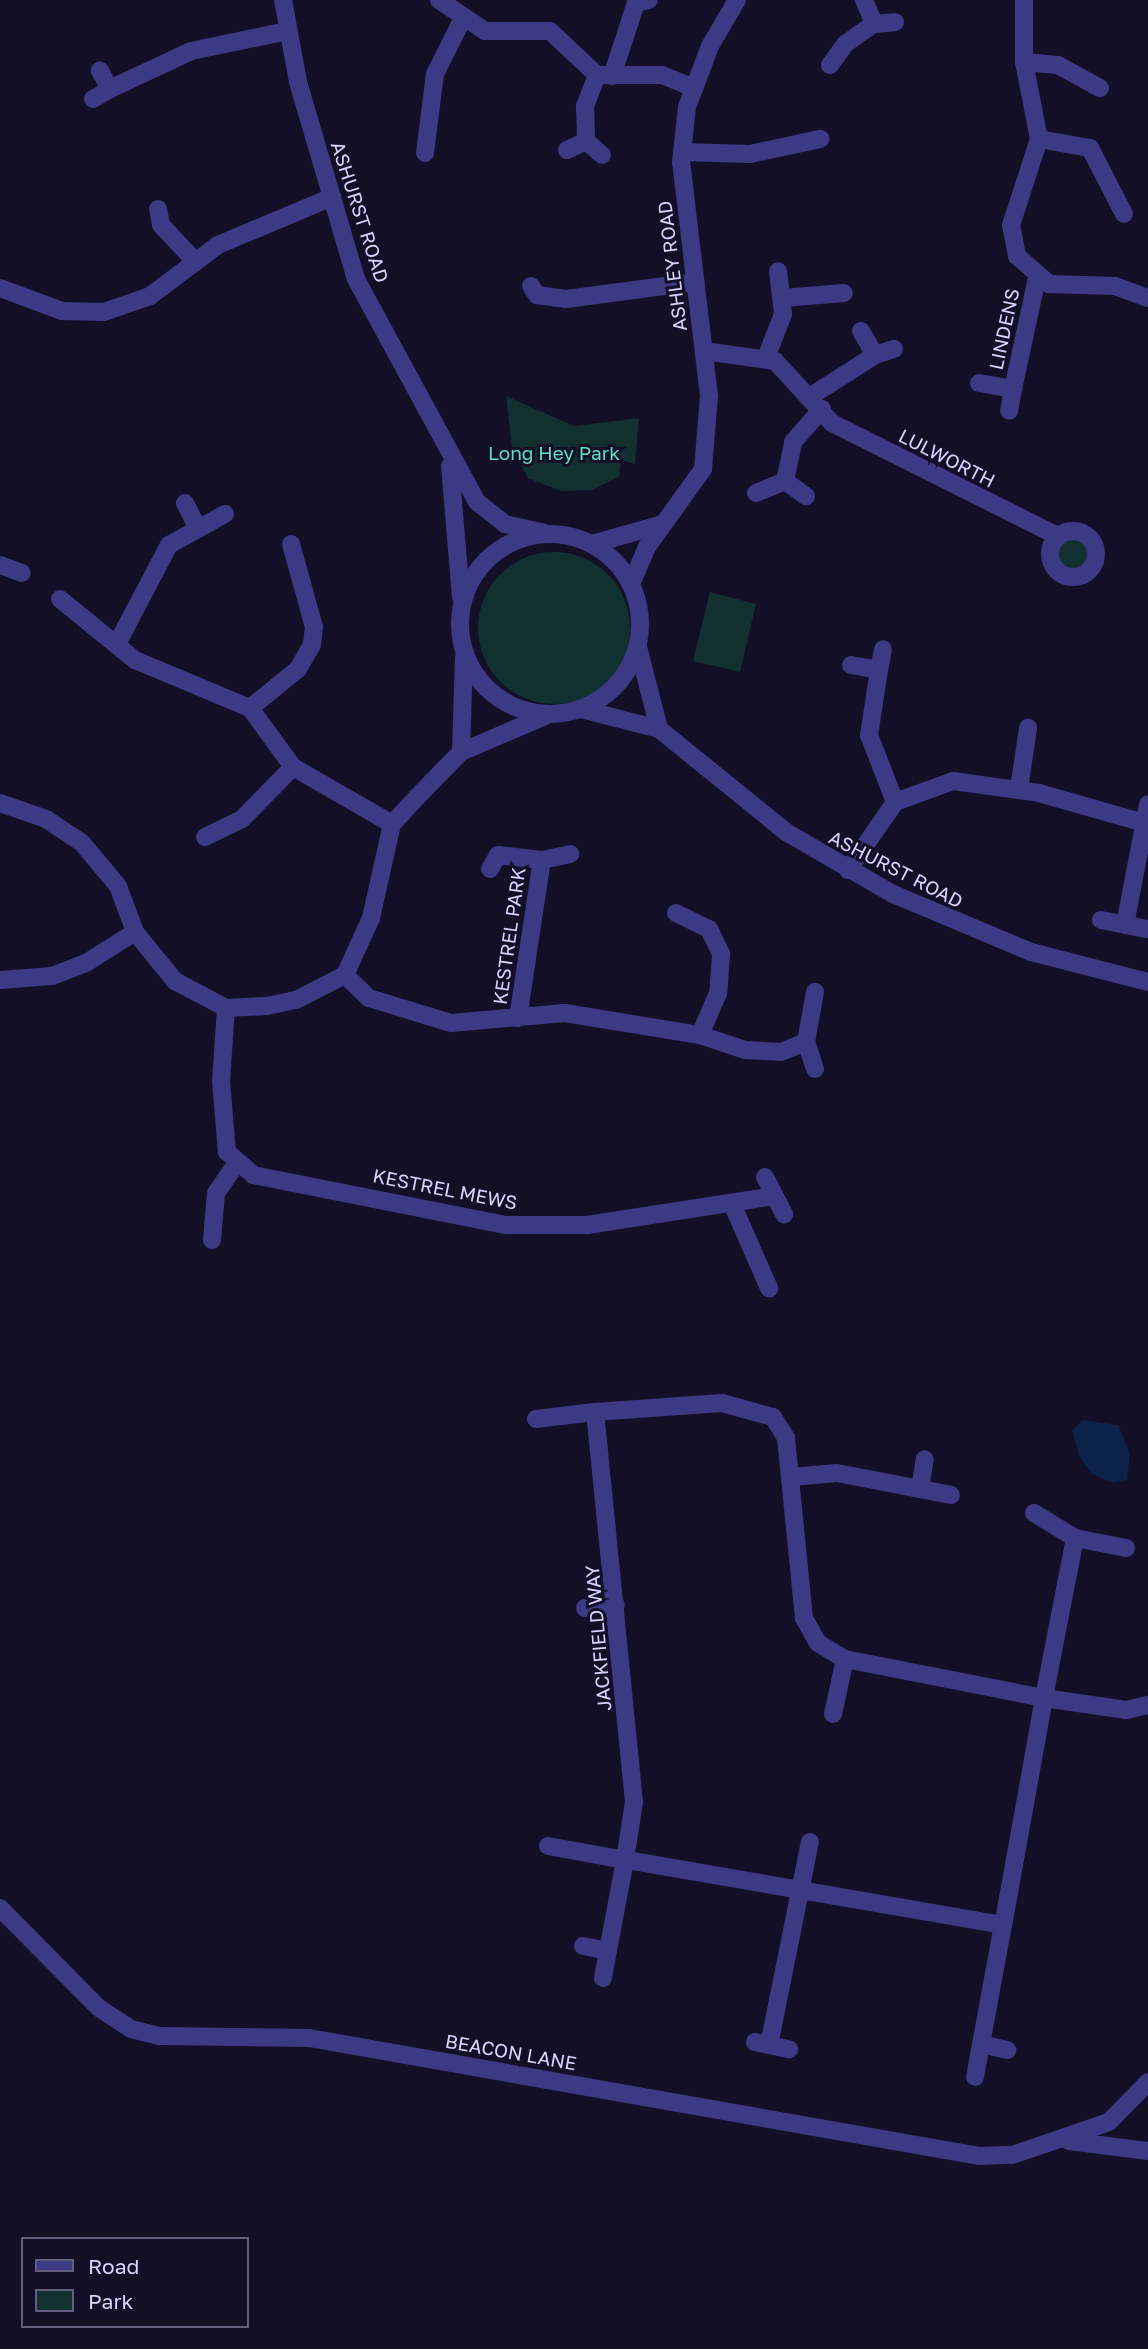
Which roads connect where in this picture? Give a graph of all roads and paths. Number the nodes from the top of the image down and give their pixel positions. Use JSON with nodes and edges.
{"nodes":[{"id":1,"x":283,"y":0,"type":"edge"},
{"id":2,"x":439,"y":0,"type":"edge"},
{"id":3,"x":649,"y":0,"type":"edge"},
{"id":4,"x":737,"y":0,"type":"edge"},
{"id":5,"x":864,"y":0,"type":"edge"},
{"id":6,"x":1024,"y":0,"type":"edge"},
{"id":7,"x":461,"y":20,"type":"junction"},
{"id":8,"x":895,"y":22,"type":"dead end"},
{"id":9,"x":874,"y":24,"type":"junction"},
{"id":10,"x":288,"y":31,"type":"junction"},
{"id":11,"x":1024,"y":62,"type":"junction"},
{"id":12,"x":830,"y":65,"type":"dead end"},
{"id":13,"x":100,"y":71,"type":"dead end"},
{"id":14,"x":605,"y":76,"type":"junction"},
{"id":15,"x":694,"y":88,"type":"junction"},
{"id":16,"x":1100,"y":88,"type":"dead end"},
{"id":17,"x":110,"y":89,"type":"junction"},
{"id":18,"x":93,"y":99,"type":"dead end"},
{"id":19,"x":820,"y":139,"type":"dead end"},
{"id":20,"x":1039,"y":139,"type":"junction"},
{"id":21,"x":586,"y":141,"type":"junction"},
{"id":22,"x":567,"y":150,"type":"dead end"},
{"id":23,"x":682,"y":152,"type":"junction"},
{"id":24,"x":425,"y":153,"type":"dead end"},
{"id":25,"x":602,"y":155,"type":"dead end"},
{"id":26,"x":332,"y":197,"type":"junction"},
{"id":27,"x":158,"y":209,"type":"dead end"},
{"id":28,"x":1124,"y":214,"type":"dead end"},
{"id":29,"x":193,"y":259,"type":"junction"},
{"id":30,"x":778,"y":271,"type":"dead end"},
{"id":31,"x":1037,"y":278,"type":"junction"},
{"id":32,"x":696,"y":282,"type":"junction"},
{"id":33,"x":531,"y":286,"type":"dead end"},
{"id":34,"x":0,"y":288,"type":"edge"},
{"id":35,"x":844,"y":293,"type":"dead end"},
{"id":36,"x":783,"y":298,"type":"junction"},
{"id":37,"x":1148,"y":298,"type":"edge"},
{"id":38,"x":860,"y":331,"type":"dead end"},
{"id":39,"x":894,"y":349,"type":"dead end"},
{"id":40,"x":704,"y":351,"type":"junction"},
{"id":41,"x":875,"y":355,"type":"junction"},
{"id":42,"x":766,"y":358,"type":"junction"},
{"id":43,"x":979,"y":383,"type":"dead end"},
{"id":44,"x":1013,"y":389,"type":"junction"},
{"id":45,"x":816,"y":403,"type":"junction"},
{"id":46,"x":1009,"y":411,"type":"dead end"},
{"id":47,"x":450,"y":462,"type":"junction"},
{"id":48,"x":785,"y":481,"type":"junction"},
{"id":49,"x":756,"y":493,"type":"dead end"},
{"id":50,"x":806,"y":496,"type":"dead end"},
{"id":51,"x":185,"y":503,"type":"dead end"},
{"id":52,"x":225,"y":514,"type":"dead end"},
{"id":53,"x":663,"y":524,"type":"junction"},
{"id":54,"x":198,"y":529,"type":"junction"},
{"id":55,"x":545,"y":533,"type":"junction"},
{"id":56,"x":1058,"y":536,"type":"dead end"},
{"id":57,"x":291,"y":544,"type":"dead end"},
{"id":58,"x":592,"y":544,"type":"junction"},
{"id":59,"x":0,"y":565,"type":"edge"},
{"id":60,"x":22,"y":573,"type":"dead end"},
{"id":61,"x":631,"y":584,"type":"junction"},
{"id":62,"x":60,"y":599,"type":"dead end"},
{"id":63,"x":461,"y":602,"type":"junction"},
{"id":64,"x":118,"y":642,"type":"junction"},
{"id":65,"x":638,"y":647,"type":"junction"},
{"id":66,"x":883,"y":649,"type":"dead end"},
{"id":67,"x":464,"y":656,"type":"junction"},
{"id":68,"x":851,"y":665,"type":"dead end"},
{"id":69,"x":879,"y":670,"type":"junction"},
{"id":70,"x":250,"y":708,"type":"junction"},
{"id":71,"x":581,"y":709,"type":"junction"},
{"id":72,"x":545,"y":716,"type":"junction"},
{"id":73,"x":1028,"y":728,"type":"dead end"},
{"id":74,"x":659,"y":729,"type":"junction"},
{"id":75,"x":461,"y":751,"type":"junction"},
{"id":76,"x":292,"y":767,"type":"junction"},
{"id":77,"x":1019,"y":789,"type":"junction"},
{"id":78,"x":895,"y":802,"type":"junction"},
{"id":79,"x":0,"y":803,"type":"edge"},
{"id":80,"x":1148,"y":804,"type":"edge"},
{"id":81,"x":1144,"y":823,"type":"junction"},
{"id":82,"x":392,"y":824,"type":"junction"},
{"id":83,"x":205,"y":837,"type":"dead end"},
{"id":84,"x":570,"y":854,"type":"dead end"},
{"id":85,"x":542,"y":860,"type":"junction"},
{"id":86,"x":490,"y":869,"type":"dead end"},
{"id":87,"x":848,"y":870,"type":"junction"},
{"id":88,"x":676,"y":913,"type":"dead end"},
{"id":89,"x":1101,"y":920,"type":"dead end"},
{"id":90,"x":1125,"y":925,"type":"junction"},
{"id":91,"x":1147,"y":929,"type":"edge"},
{"id":92,"x":135,"y":932,"type":"junction"},
{"id":93,"x":345,"y":975,"type":"junction"},
{"id":94,"x":0,"y":980,"type":"edge"},
{"id":95,"x":1148,"y":982,"type":"edge"},
{"id":96,"x":816,"y":992,"type":"dead end"},
{"id":97,"x":226,"y":1008,"type":"junction"},
{"id":98,"x":518,"y":1017,"type":"junction"},
{"id":99,"x":700,"y":1035,"type":"junction"},
{"id":100,"x":806,"y":1042,"type":"junction"},
{"id":101,"x":815,"y":1069,"type":"dead end"},
{"id":102,"x":238,"y":1162,"type":"junction"},
{"id":103,"x":765,"y":1177,"type":"dead end"},
{"id":104,"x":775,"y":1196,"type":"junction"},
{"id":105,"x":733,"y":1206,"type":"junction"},
{"id":106,"x":784,"y":1214,"type":"dead end"},
{"id":107,"x":212,"y":1240,"type":"dead end"},
{"id":108,"x":769,"y":1288,"type":"dead end"},
{"id":109,"x":595,"y":1412,"type":"junction"},
{"id":110,"x":536,"y":1419,"type":"dead end"},
{"id":111,"x":925,"y":1459,"type":"dead end"},
{"id":112,"x":791,"y":1477,"type":"junction"},
{"id":113,"x":920,"y":1489,"type":"junction"},
{"id":114,"x":951,"y":1495,"type":"dead end"},
{"id":115,"x":1034,"y":1513,"type":"dead end"},
{"id":116,"x":1075,"y":1538,"type":"junction"},
{"id":117,"x":1126,"y":1548,"type":"dead end"},
{"id":118,"x":617,"y":1605,"type":"junction"},
{"id":119,"x":585,"y":1608,"type":"dead end"},
{"id":120,"x":845,"y":1660,"type":"junction"},
{"id":121,"x":1044,"y":1698,"type":"junction"},
{"id":122,"x":1148,"y":1705,"type":"edge"},
{"id":123,"x":833,"y":1714,"type":"dead end"},
{"id":124,"x":810,"y":1842,"type":"dead end"},
{"id":125,"x":548,"y":1846,"type":"dead end"},
{"id":126,"x":625,"y":1860,"type":"junction"},
{"id":127,"x":799,"y":1890,"type":"junction"},
{"id":128,"x":0,"y":1908,"type":"edge"},
{"id":129,"x":1003,"y":1926,"type":"junction"},
{"id":130,"x":583,"y":1946,"type":"dead end"},
{"id":131,"x":608,"y":1951,"type":"junction"},
{"id":132,"x":603,"y":1978,"type":"dead end"},
{"id":133,"x":981,"y":2044,"type":"junction"},
{"id":134,"x":789,"y":2049,"type":"dead end"},
{"id":135,"x":1007,"y":2050,"type":"dead end"},
{"id":136,"x":975,"y":2077,"type":"dead end"},
{"id":137,"x":1148,"y":2082,"type":"edge"},
{"id":138,"x":1059,"y":2141,"type":"junction"},
{"id":139,"x":1148,"y":2151,"type":"edge"}],
"edges":[{"from":1,"to":10,"type":"street","name":"ASHURST ROAD"},
{"from":2,"to":7,"type":"street"},
{"from":3,"to":14,"type":"street"},
{"from":4,"to":15,"type":"street","name":"ASHLEY ROAD"},
{"from":5,"to":9,"type":"street"},
{"from":6,"to":11,"type":"street","name":"LINDENS"},
{"from":7,"to":14,"type":"street"},
{"from":7,"to":24,"type":"street"},
{"from":8,"to":9,"type":"street"},
{"from":9,"to":12,"type":"street"},
{"from":10,"to":17,"type":"street"},
{"from":10,"to":26,"type":"street","name":"ASHURST ROAD"},
{"from":11,"to":16,"type":"street"},
{"from":11,"to":20,"type":"street","name":"LINDENS"},
{"from":13,"to":17,"type":"street"},
{"from":14,"to":15,"type":"street"},
{"from":14,"to":21,"type":"street"},
{"from":15,"to":23,"type":"street","name":"ASHLEY ROAD"},
{"from":17,"to":18,"type":"street"},
{"from":19,"to":23,"type":"street"},
{"from":20,"to":28,"type":"street"},
{"from":20,"to":31,"type":"street","name":"LINDENS"},
{"from":21,"to":22,"type":"street"},
{"from":21,"to":25,"type":"street"},
{"from":23,"to":32,"type":"street","name":"ASHLEY ROAD"},
{"from":26,"to":29,"type":"street"},
{"from":26,"to":47,"type":"street","name":"ASHURST ROAD"},
{"from":27,"to":29,"type":"street"},
{"from":29,"to":34,"type":"street"},
{"from":30,"to":36,"type":"street"},
{"from":31,"to":37,"type":"street","name":"LINDENS"},
{"from":31,"to":44,"type":"street","name":"LINDENS"},
{"from":32,"to":33,"type":"street"},
{"from":32,"to":40,"type":"street","name":"ASHLEY ROAD"},
{"from":35,"to":36,"type":"street"},
{"from":36,"to":42,"type":"street"},
{"from":38,"to":41,"type":"street"},
{"from":39,"to":41,"type":"street"},
{"from":40,"to":42,"type":"street"},
{"from":40,"to":53,"type":"street","name":"ASHLEY ROAD"},
{"from":41,"to":45,"type":"street"},
{"from":42,"to":45,"type":"street","name":"LULWORTH"},
{"from":43,"to":44,"type":"street","name":"LINDENS"},
{"from":44,"to":46,"type":"street","name":"LINDENS"},
{"from":45,"to":48,"type":"street"},
{"from":45,"to":56,"type":"street","name":"LULWORTH"},
{"from":47,"to":55,"type":"street","name":"ASHURST ROAD"},
{"from":47,"to":63,"type":"street","name":"ASHURST ROAD"},
{"from":48,"to":49,"type":"street"},
{"from":48,"to":50,"type":"street"},
{"from":51,"to":54,"type":"street"},
{"from":52,"to":54,"type":"street"},
{"from":53,"to":58,"type":"street"},
{"from":53,"to":61,"type":"street","name":"ASHLEY ROAD"},
{"from":54,"to":64,"type":"street"},
{"from":55,"to":58,"type":"street"},
{"from":55,"to":63,"type":"street"},
{"from":57,"to":70,"type":"street"},
{"from":58,"to":61,"type":"street"},
{"from":59,"to":60,"type":"street"},
{"from":61,"to":65,"type":"street"},
{"from":62,"to":64,"type":"street"},
{"from":63,"to":67,"type":"street"},
{"from":64,"to":70,"type":"street"},
{"from":65,"to":71,"type":"street"},
{"from":65,"to":74,"type":"street"},
{"from":66,"to":69,"type":"street"},
{"from":67,"to":72,"type":"street"},
{"from":67,"to":75,"type":"street"},
{"from":68,"to":69,"type":"street"},
{"from":69,"to":78,"type":"street"},
{"from":70,"to":76,"type":"street"},
{"from":71,"to":72,"type":"street"},
{"from":71,"to":74,"type":"street","name":"ASHURST ROAD"},
{"from":72,"to":75,"type":"street"},
{"from":73,"to":77,"type":"street"},
{"from":74,"to":87,"type":"street","name":"ASHURST ROAD"},
{"from":75,"to":82,"type":"street"},
{"from":76,"to":82,"type":"street"},
{"from":76,"to":83,"type":"street"},
{"from":77,"to":78,"type":"street"},
{"from":77,"to":81,"type":"street"},
{"from":78,"to":87,"type":"street"},
{"from":79,"to":92,"type":"street"},
{"from":80,"to":81,"type":"street"},
{"from":81,"to":90,"type":"street"},
{"from":82,"to":93,"type":"street"},
{"from":84,"to":85,"type":"street","name":"KESTREL PARK"},
{"from":85,"to":86,"type":"street","name":"KESTREL PARK"},
{"from":85,"to":98,"type":"street","name":"KESTREL PARK"},
{"from":87,"to":95,"type":"street","name":"ASHURST ROAD"},
{"from":88,"to":99,"type":"street"},
{"from":89,"to":90,"type":"street"},
{"from":90,"to":91,"type":"street"},
{"from":92,"to":94,"type":"street"},
{"from":92,"to":97,"type":"street"},
{"from":93,"to":97,"type":"street"},
{"from":93,"to":98,"type":"street","name":"KESTREL PARK"},
{"from":96,"to":100,"type":"street"},
{"from":97,"to":102,"type":"street"},
{"from":98,"to":99,"type":"street","name":"KESTREL PARK"},
{"from":99,"to":100,"type":"street","name":"KESTREL PARK"},
{"from":100,"to":101,"type":"street"},
{"from":102,"to":105,"type":"street","name":"KESTREL MEWS"},
{"from":102,"to":107,"type":"street"},
{"from":103,"to":104,"type":"street"},
{"from":104,"to":105,"type":"street","name":"KESTREL MEWS"},
{"from":104,"to":106,"type":"street"},
{"from":105,"to":108,"type":"street"},
{"from":109,"to":110,"type":"street"},
{"from":109,"to":112,"type":"street"},
{"from":109,"to":118,"type":"street","name":"JACKFIELD WAY"},
{"from":111,"to":113,"type":"street"},
{"from":112,"to":113,"type":"street"},
{"from":112,"to":120,"type":"street"},
{"from":113,"to":114,"type":"street"},
{"from":115,"to":116,"type":"street"},
{"from":116,"to":117,"type":"street"},
{"from":116,"to":121,"type":"street"},
{"from":118,"to":119,"type":"street"},
{"from":118,"to":126,"type":"street","name":"JACKFIELD WAY"},
{"from":120,"to":121,"type":"street"},
{"from":120,"to":123,"type":"street"},
{"from":121,"to":122,"type":"street"},
{"from":121,"to":129,"type":"street"},
{"from":124,"to":127,"type":"street"},
{"from":125,"to":126,"type":"street"},
{"from":126,"to":127,"type":"street"},
{"from":126,"to":131,"type":"street","name":"JACKFIELD WAY"},
{"from":127,"to":129,"type":"street"},
{"from":127,"to":134,"type":"street"},
{"from":128,"to":138,"type":"street","name":"BEACON LANE"},
{"from":129,"to":133,"type":"street"},
{"from":130,"to":131,"type":"street"},
{"from":131,"to":132,"type":"street","name":"JACKFIELD WAY"},
{"from":133,"to":135,"type":"street"},
{"from":133,"to":136,"type":"street"},
{"from":137,"to":138,"type":"street","name":"BEACON LANE"},
{"from":138,"to":139,"type":"street","name":"BEACON LANE"}]}
